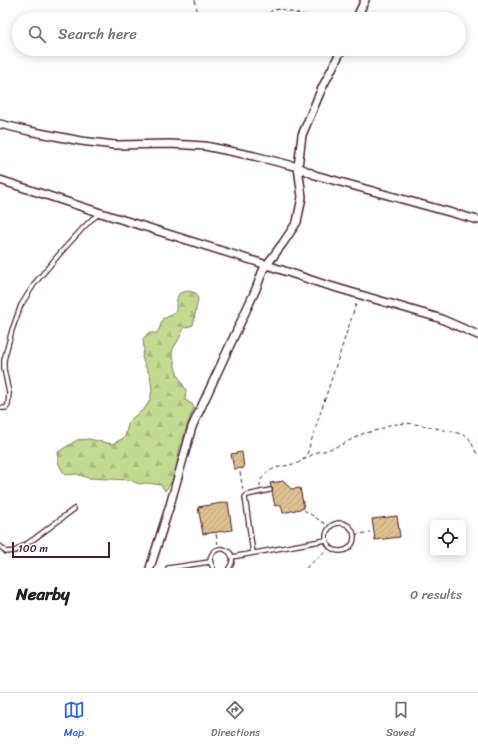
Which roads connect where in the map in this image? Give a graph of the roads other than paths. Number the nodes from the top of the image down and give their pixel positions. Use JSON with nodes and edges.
{"nodes":[{"id":1,"x":365,"y":0,"type":"edge"},
{"id":2,"x":359,"y":12,"type":"edge"},
{"id":3,"x":338,"y":56,"type":"edge"},
{"id":4,"x":0,"y":124,"type":"edge"},
{"id":5,"x":298,"y":167,"type":"junction"},
{"id":6,"x":0,"y":180,"type":"edge"},
{"id":7,"x":101,"y":213,"type":"junction"},
{"id":8,"x":478,"y":220,"type":"edge"},
{"id":9,"x":267,"y":265,"type":"junction"},
{"id":10,"x":478,"y":335,"type":"edge"},
{"id":11,"x":0,"y":408,"type":"edge"},
{"id":12,"x":270,"y":490,"type":"dead end"},
{"id":13,"x":74,"y":509,"type":"dead end"},
{"id":14,"x":326,"y":540,"type":"junction"},
{"id":15,"x":0,"y":546,"type":"edge"},
{"id":16,"x":254,"y":553,"type":"junction"},
{"id":17,"x":232,"y":557,"type":"junction"},
{"id":18,"x":210,"y":562,"type":"junction"},
{"id":19,"x":150,"y":568,"type":"edge"},
{"id":20,"x":168,"y":568,"type":"edge"},
{"id":21,"x":213,"y":568,"type":"edge"},
{"id":22,"x":229,"y":568,"type":"edge"}],
"edges":[{"from":1,"to":2,"type":"street"},
{"from":3,"to":5,"type":"street"},
{"from":4,"to":5,"type":"street"},
{"from":5,"to":8,"type":"street"},
{"from":5,"to":9,"type":"street"},
{"from":6,"to":7,"type":"street"},
{"from":7,"to":9,"type":"street"},
{"from":7,"to":11,"type":"lane"},
{"from":9,"to":10,"type":"street"},
{"from":9,"to":19,"type":"street"},
{"from":12,"to":16,"type":"lane"},
{"from":13,"to":15,"type":"lane"},
{"from":14,"to":14,"type":"lane"},
{"from":14,"to":16,"type":"lane"},
{"from":16,"to":17,"type":"lane"},
{"from":17,"to":18,"type":"lane"},
{"from":17,"to":22,"type":"lane"},
{"from":18,"to":20,"type":"lane"},
{"from":18,"to":21,"type":"lane"}]}
